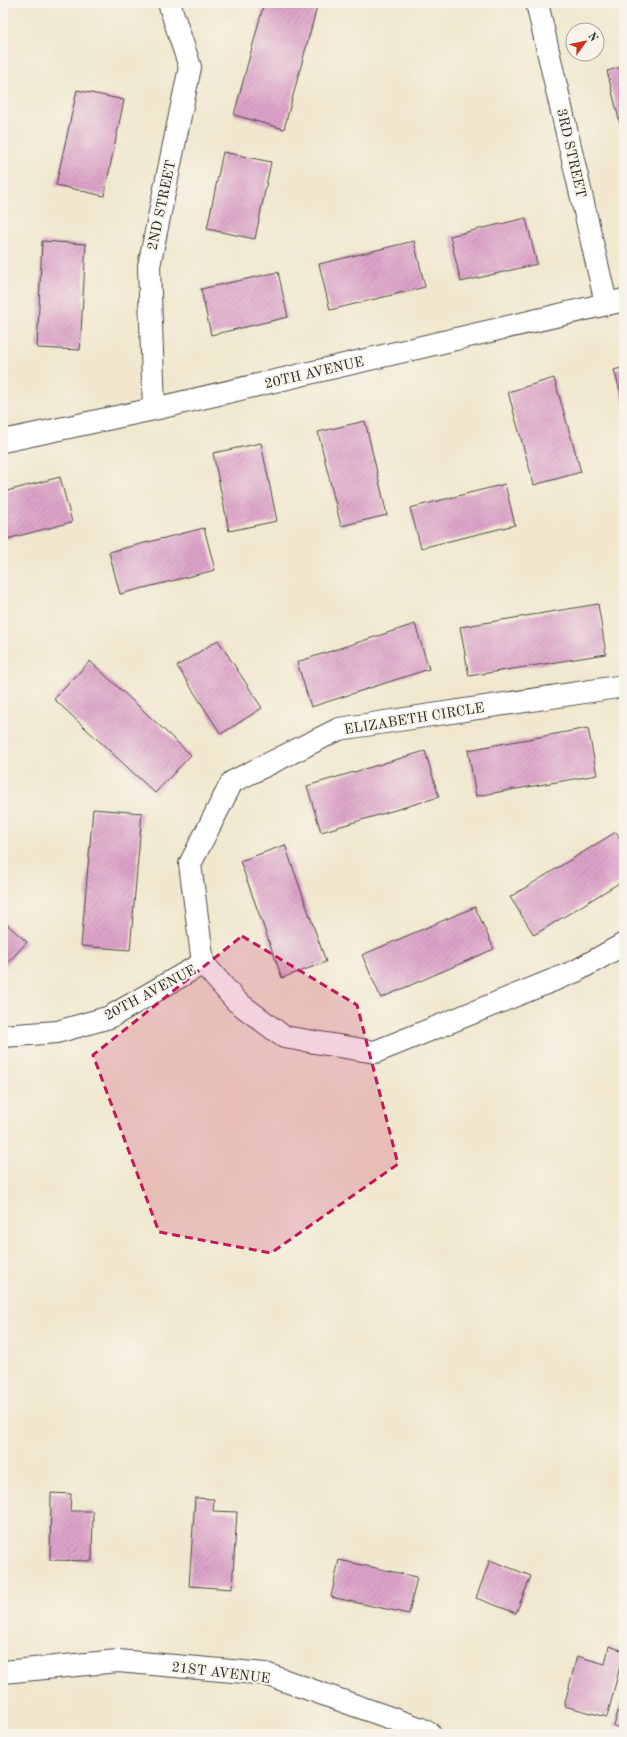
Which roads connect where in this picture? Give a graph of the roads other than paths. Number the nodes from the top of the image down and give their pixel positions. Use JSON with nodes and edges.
{"nodes":[{"id":1,"x":537,"y":3,"type":"edge"},
{"id":2,"x":170,"y":6,"type":"dead end"},
{"id":3,"x":615,"y":301,"type":"edge"},
{"id":4,"x":154,"y":409,"type":"junction"},
{"id":5,"x":3,"y":441,"type":"edge"},
{"id":6,"x":624,"y":686,"type":"edge"},
{"id":7,"x":624,"y":944,"type":"edge"},
{"id":8,"x":203,"y":963,"type":"junction"},
{"id":9,"x":3,"y":1036,"type":"edge"},
{"id":10,"x":3,"y":1672,"type":"edge"},
{"id":11,"x":430,"y":1734,"type":"edge"}],
"edges":[{"from":1,"to":3,"type":"street","name":"3RD STREET"},
{"from":2,"to":4,"type":"street","name":"2ND STREET"},
{"from":3,"to":4,"type":"street","name":"20TH AVENUE"},
{"from":4,"to":5,"type":"street","name":"20TH AVENUE"},
{"from":6,"to":8,"type":"street","name":"ELIZABETH CIRCLE"},
{"from":7,"to":8,"type":"street"},
{"from":8,"to":9,"type":"street","name":"20TH AVENUE"},
{"from":10,"to":11,"type":"street","name":"21ST AVENUE"}]}
